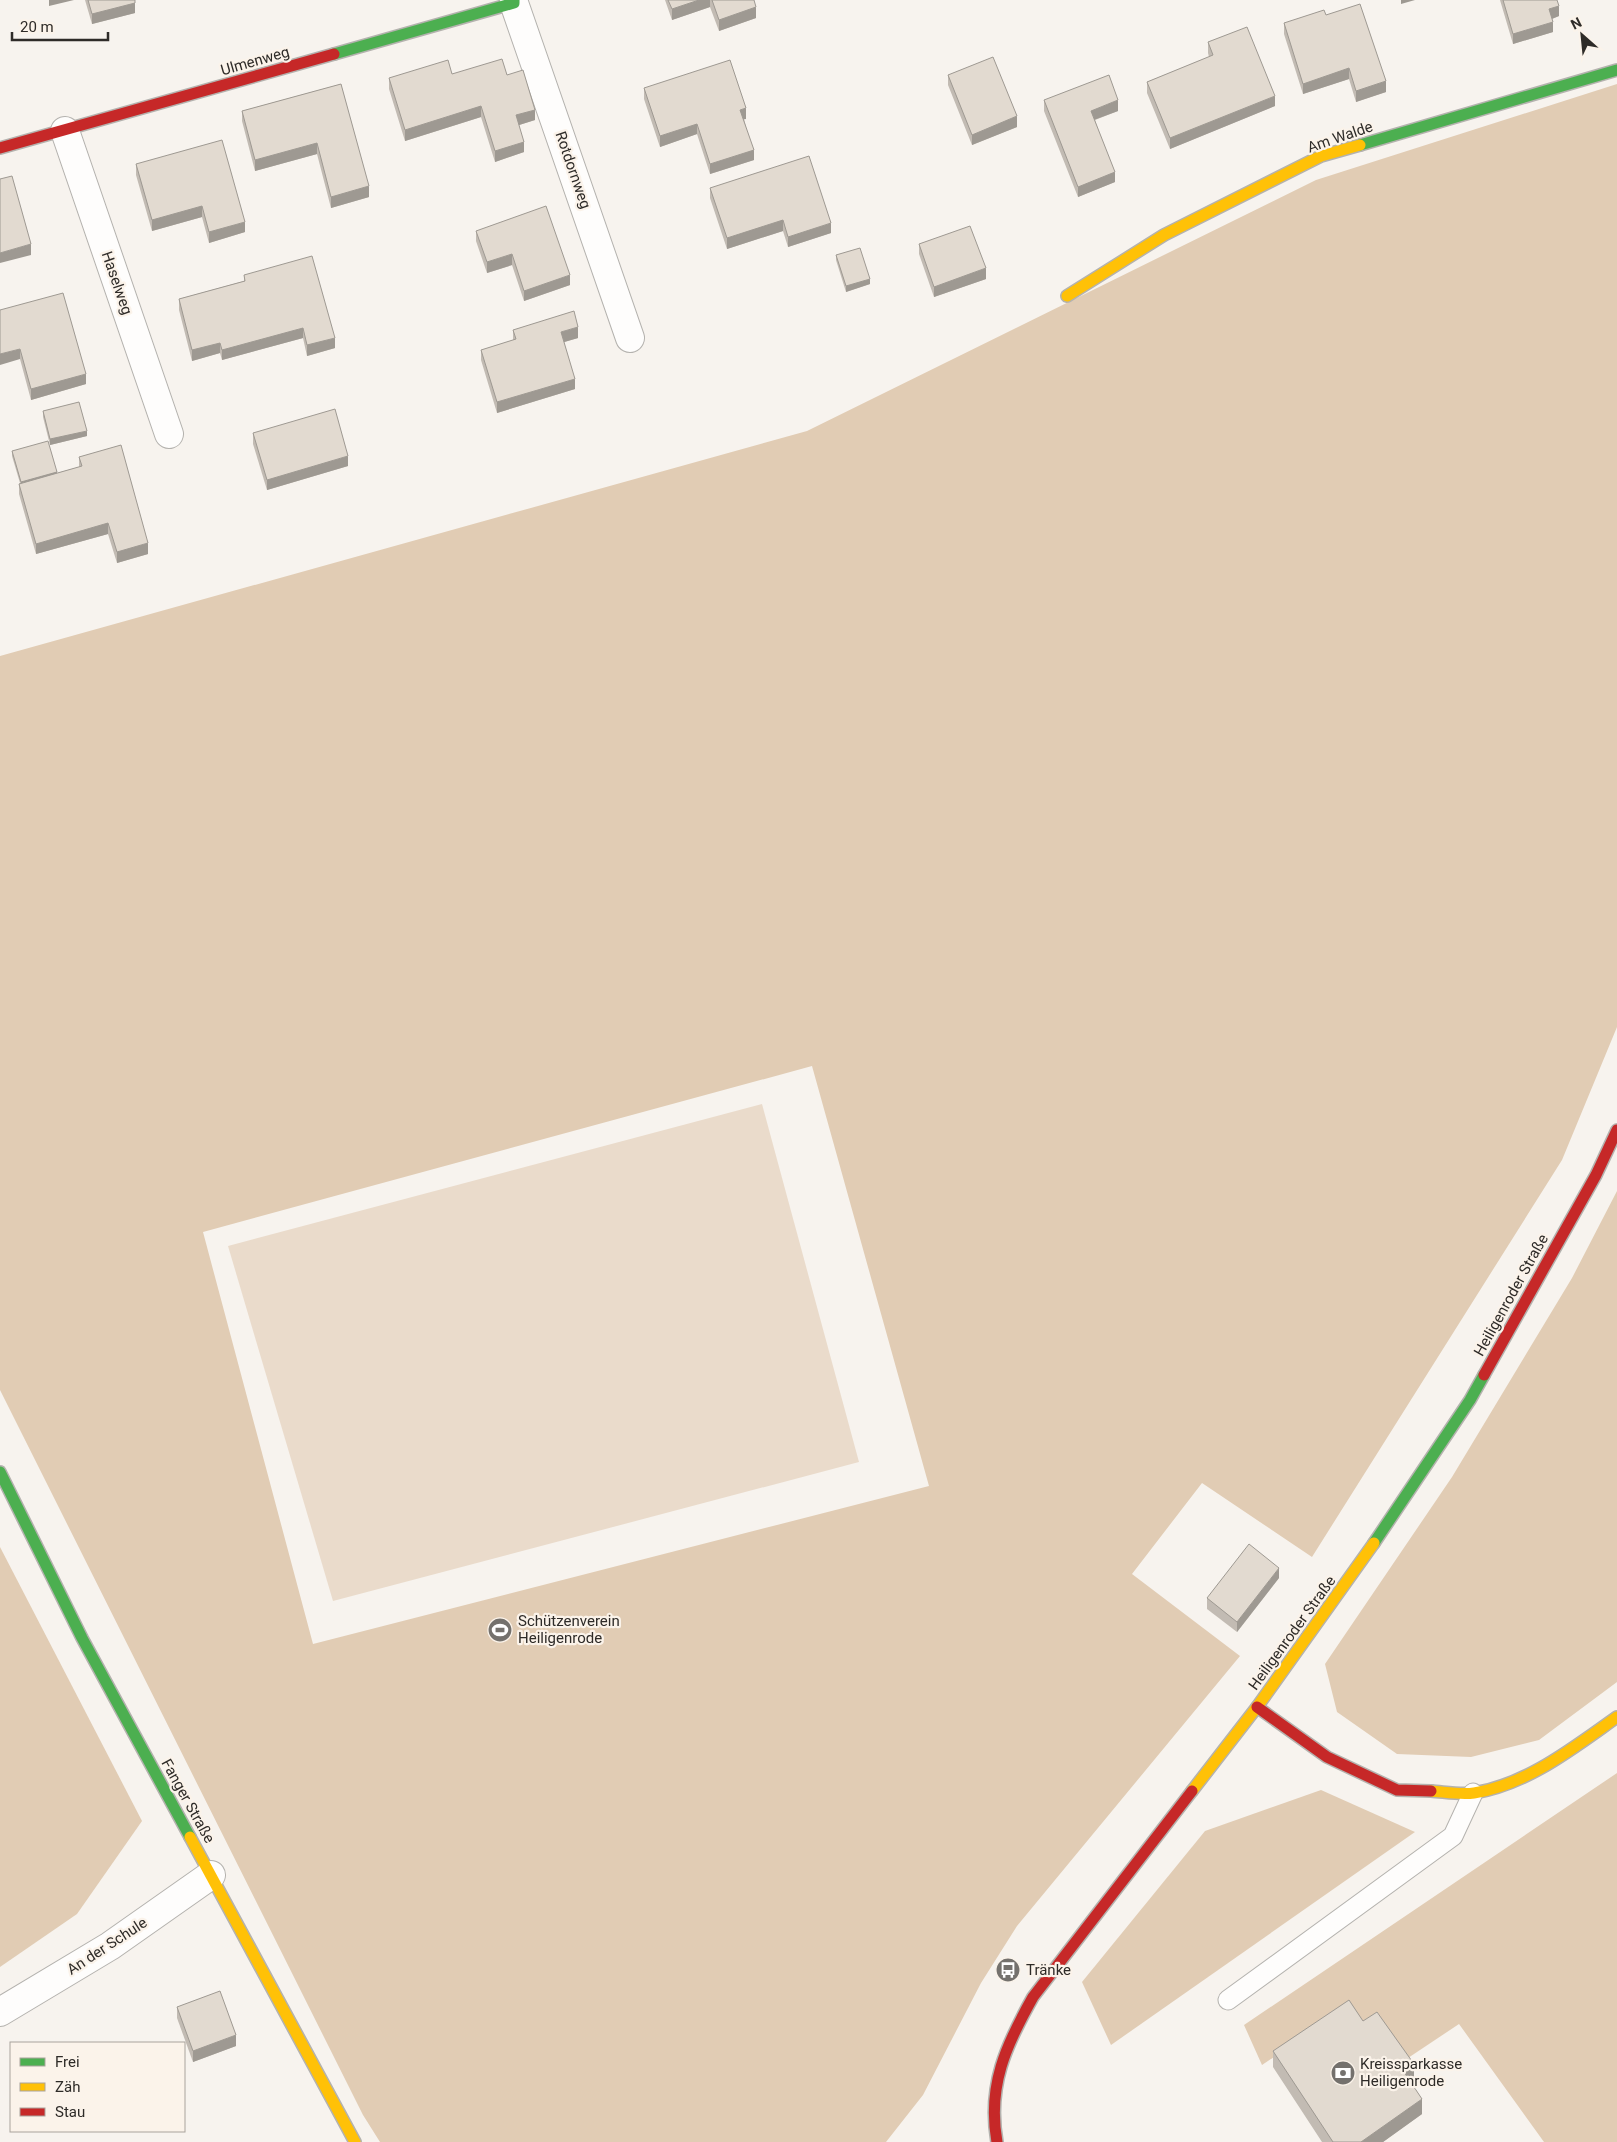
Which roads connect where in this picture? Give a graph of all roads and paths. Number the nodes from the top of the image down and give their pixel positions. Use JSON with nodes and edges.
{"nodes":[{"id":1,"x":514,"y":2,"type":"edge"},
{"id":2,"x":1617,"y":70,"type":"edge"},
{"id":3,"x":65,"y":131,"type":"junction"},
{"id":4,"x":0,"y":148,"type":"edge"},
{"id":5,"x":1067,"y":296,"type":"dead end"},
{"id":6,"x":630,"y":338,"type":"dead end"},
{"id":7,"x":169,"y":434,"type":"dead end"},
{"id":8,"x":1617,"y":1130,"type":"edge"},
{"id":9,"x":0,"y":1472,"type":"edge"},
{"id":10,"x":1257,"y":1707,"type":"junction"},
{"id":11,"x":1617,"y":1717,"type":"edge"},
{"id":12,"x":1473,"y":1793,"type":"junction"},
{"id":13,"x":211,"y":1874,"type":"junction"},
{"id":14,"x":1228,"y":2000,"type":"dead end"},
{"id":15,"x":0,"y":2012,"type":"edge"},
{"id":16,"x":355,"y":2142,"type":"edge"},
{"id":17,"x":997,"y":2142,"type":"edge"}],
"edges":[{"from":1,"to":3,"type":"street","name":"Ulmenweg"},
{"from":1,"to":6,"type":"street","name":"Rotdornweg"},
{"from":2,"to":5,"type":"street","name":"Am Walde"},
{"from":3,"to":4,"type":"street","name":"Ulmenweg"},
{"from":3,"to":7,"type":"street","name":"Haselweg"},
{"from":8,"to":10,"type":"street","name":"Heiligenroder Straße"},
{"from":9,"to":13,"type":"street","name":"Fanger Straße"},
{"from":10,"to":12,"type":"street"},
{"from":10,"to":17,"type":"street","name":"Heiligenroder Straße"},
{"from":11,"to":12,"type":"street"},
{"from":12,"to":14,"type":"lane"},
{"from":13,"to":15,"type":"street","name":"An der Schule"},
{"from":13,"to":16,"type":"street","name":"Fanger Straße"}]}
